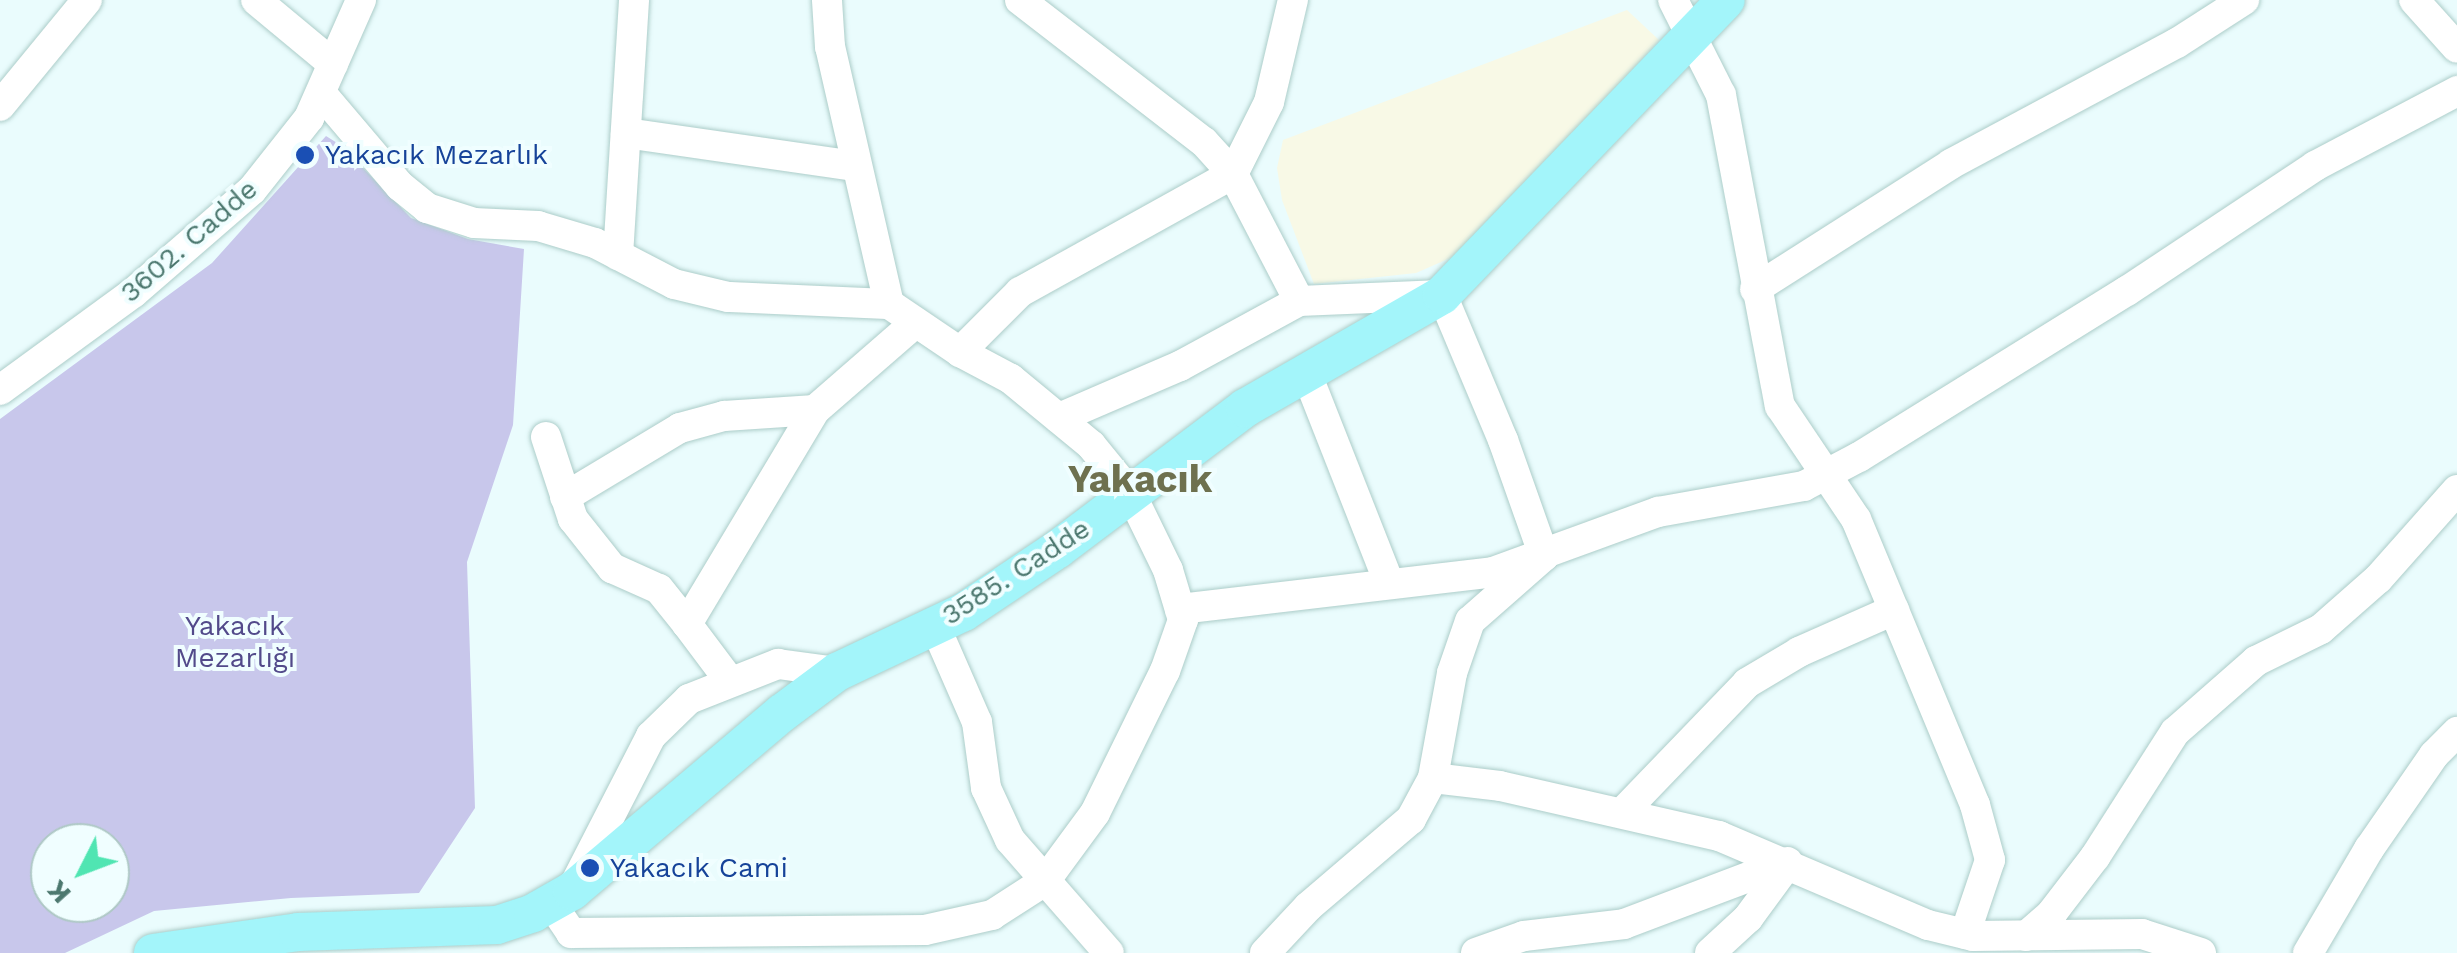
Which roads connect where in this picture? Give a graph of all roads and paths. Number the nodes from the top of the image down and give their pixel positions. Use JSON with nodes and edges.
{"nodes":[{"id":1,"x":88,"y":0,"type":"edge"},
{"id":2,"x":256,"y":0,"type":"edge"},
{"id":3,"x":360,"y":0,"type":"edge"},
{"id":4,"x":634,"y":0,"type":"edge"},
{"id":5,"x":827,"y":0,"type":"edge"},
{"id":6,"x":1293,"y":0,"type":"edge"},
{"id":7,"x":1673,"y":0,"type":"edge"},
{"id":8,"x":1726,"y":0,"type":"edge"},
{"id":9,"x":2244,"y":0,"type":"edge"},
{"id":10,"x":2414,"y":0,"type":"edge"},
{"id":11,"x":1022,"y":1,"type":"edge"},
{"id":12,"x":1688,"y":36,"type":"junction"},
{"id":13,"x":2457,"y":48,"type":"edge"},
{"id":14,"x":333,"y":64,"type":"junction"},
{"id":15,"x":2457,"y":91,"type":"edge"},
{"id":16,"x":320,"y":93,"type":"junction"},
{"id":17,"x":0,"y":106,"type":"edge"},
{"id":18,"x":626,"y":132,"type":"junction"},
{"id":19,"x":856,"y":166,"type":"junction"},
{"id":20,"x":1233,"y":174,"type":"junction"},
{"id":21,"x":618,"y":254,"type":"junction"},
{"id":22,"x":1755,"y":289,"type":"junction"},
{"id":23,"x":1442,"y":295,"type":"junction"},
{"id":24,"x":1299,"y":300,"type":"junction"},
{"id":25,"x":889,"y":304,"type":"junction"},
{"id":26,"x":915,"y":323,"type":"junction"},
{"id":27,"x":960,"y":352,"type":"junction"},
{"id":28,"x":1306,"y":372,"type":"junction"},
{"id":29,"x":0,"y":390,"type":"edge"},
{"id":30,"x":815,"y":410,"type":"junction"},
{"id":31,"x":1059,"y":418,"type":"junction"},
{"id":32,"x":546,"y":437,"type":"dead end"},
{"id":33,"x":1826,"y":474,"type":"junction"},
{"id":34,"x":2457,"y":490,"type":"edge"},
{"id":35,"x":1131,"y":494,"type":"junction"},
{"id":36,"x":565,"y":497,"type":"junction"},
{"id":37,"x":1544,"y":556,"type":"junction"},
{"id":38,"x":1440,"y":578,"type":"junction"},
{"id":39,"x":1388,"y":583,"type":"junction"},
{"id":40,"x":1180,"y":609,"type":"junction"},
{"id":41,"x":1894,"y":610,"type":"junction"},
{"id":42,"x":1470,"y":621,"type":"junction"},
{"id":43,"x":687,"y":624,"type":"junction"},
{"id":44,"x":935,"y":626,"type":"junction"},
{"id":45,"x":837,"y":672,"type":"junction"},
{"id":46,"x":730,"y":680,"type":"junction"},
{"id":47,"x":2457,"y":732,"type":"edge"},
{"id":48,"x":1433,"y":778,"type":"junction"},
{"id":49,"x":1622,"y":813,"type":"junction"},
{"id":50,"x":1788,"y":862,"type":"junction"},
{"id":51,"x":1045,"y":882,"type":"junction"},
{"id":52,"x":567,"y":920,"type":"edge"},
{"id":53,"x":1965,"y":934,"type":"junction"},
{"id":54,"x":2026,"y":936,"type":"junction"},
{"id":55,"x":492,"y":939,"type":"edge"},
{"id":56,"x":746,"y":943,"type":"edge"},
{"id":57,"x":847,"y":943,"type":"edge"},
{"id":58,"x":1484,"y":952,"type":"edge"},
{"id":59,"x":153,"y":953,"type":"edge"},
{"id":60,"x":1109,"y":953,"type":"edge"},
{"id":61,"x":1265,"y":953,"type":"edge"},
{"id":62,"x":1710,"y":953,"type":"edge"},
{"id":63,"x":2201,"y":953,"type":"edge"},
{"id":64,"x":2308,"y":953,"type":"edge"}],
"edges":[{"from":1,"to":17,"type":"street"},
{"from":2,"to":14,"type":"street"},
{"from":3,"to":14,"type":"street","name":"3602. Cadde"},
{"from":4,"to":18,"type":"street"},
{"from":5,"to":19,"type":"street"},
{"from":6,"to":20,"type":"street"},
{"from":7,"to":12,"type":"street"},
{"from":8,"to":12,"type":"main road","name":"3585. Cadde"},
{"from":9,"to":22,"type":"street"},
{"from":10,"to":13,"type":"street"},
{"from":11,"to":20,"type":"street"},
{"from":12,"to":22,"type":"street"},
{"from":12,"to":23,"type":"main road","name":"3585. Cadde"},
{"from":14,"to":16,"type":"street","name":"3602. Cadde"},
{"from":15,"to":33,"type":"street"},
{"from":16,"to":21,"type":"street"},
{"from":16,"to":29,"type":"street","name":"3602. Cadde"},
{"from":18,"to":19,"type":"street"},
{"from":18,"to":21,"type":"street"},
{"from":19,"to":25,"type":"street"},
{"from":20,"to":24,"type":"street"},
{"from":20,"to":27,"type":"street"},
{"from":21,"to":25,"type":"street"},
{"from":22,"to":33,"type":"street"},
{"from":23,"to":24,"type":"street"},
{"from":23,"to":28,"type":"main road","name":"3585. Cadde"},
{"from":23,"to":37,"type":"street"},
{"from":24,"to":31,"type":"street"},
{"from":25,"to":26,"type":"street"},
{"from":26,"to":27,"type":"street"},
{"from":26,"to":30,"type":"street"},
{"from":27,"to":31,"type":"street"},
{"from":28,"to":35,"type":"main road","name":"3585. Cadde"},
{"from":28,"to":39,"type":"street"},
{"from":30,"to":36,"type":"street"},
{"from":30,"to":43,"type":"street"},
{"from":31,"to":35,"type":"street"},
{"from":32,"to":36,"type":"street"},
{"from":33,"to":37,"type":"street"},
{"from":33,"to":41,"type":"street"},
{"from":34,"to":54,"type":"street"},
{"from":35,"to":40,"type":"street"},
{"from":35,"to":44,"type":"main road","name":"3585. Cadde"},
{"from":36,"to":43,"type":"street"},
{"from":37,"to":38,"type":"street"},
{"from":37,"to":42,"type":"street"},
{"from":38,"to":39,"type":"street"},
{"from":38,"to":42,"type":"street"},
{"from":39,"to":40,"type":"street"},
{"from":40,"to":51,"type":"street"},
{"from":41,"to":49,"type":"street"},
{"from":41,"to":53,"type":"street"},
{"from":42,"to":48,"type":"street"},
{"from":43,"to":46,"type":"street"},
{"from":44,"to":45,"type":"main road","name":"3585. Cadde"},
{"from":44,"to":51,"type":"street"},
{"from":45,"to":46,"type":"street"},
{"from":45,"to":52,"type":"main road","name":"3585. Cadde"},
{"from":46,"to":52,"type":"street"},
{"from":47,"to":64,"type":"street"},
{"from":48,"to":49,"type":"street"},
{"from":48,"to":61,"type":"street"},
{"from":49,"to":50,"type":"street"},
{"from":50,"to":53,"type":"street"},
{"from":50,"to":58,"type":"street"},
{"from":50,"to":62,"type":"street"},
{"from":51,"to":57,"type":"street"},
{"from":51,"to":60,"type":"street"},
{"from":52,"to":55,"type":"main road","name":"3585. Cadde"},
{"from":52,"to":56,"type":"street"},
{"from":53,"to":54,"type":"street"},
{"from":54,"to":63,"type":"street"},
{"from":55,"to":59,"type":"main road","name":"3585. Cadde"},
{"from":56,"to":57,"type":"street"}]}
